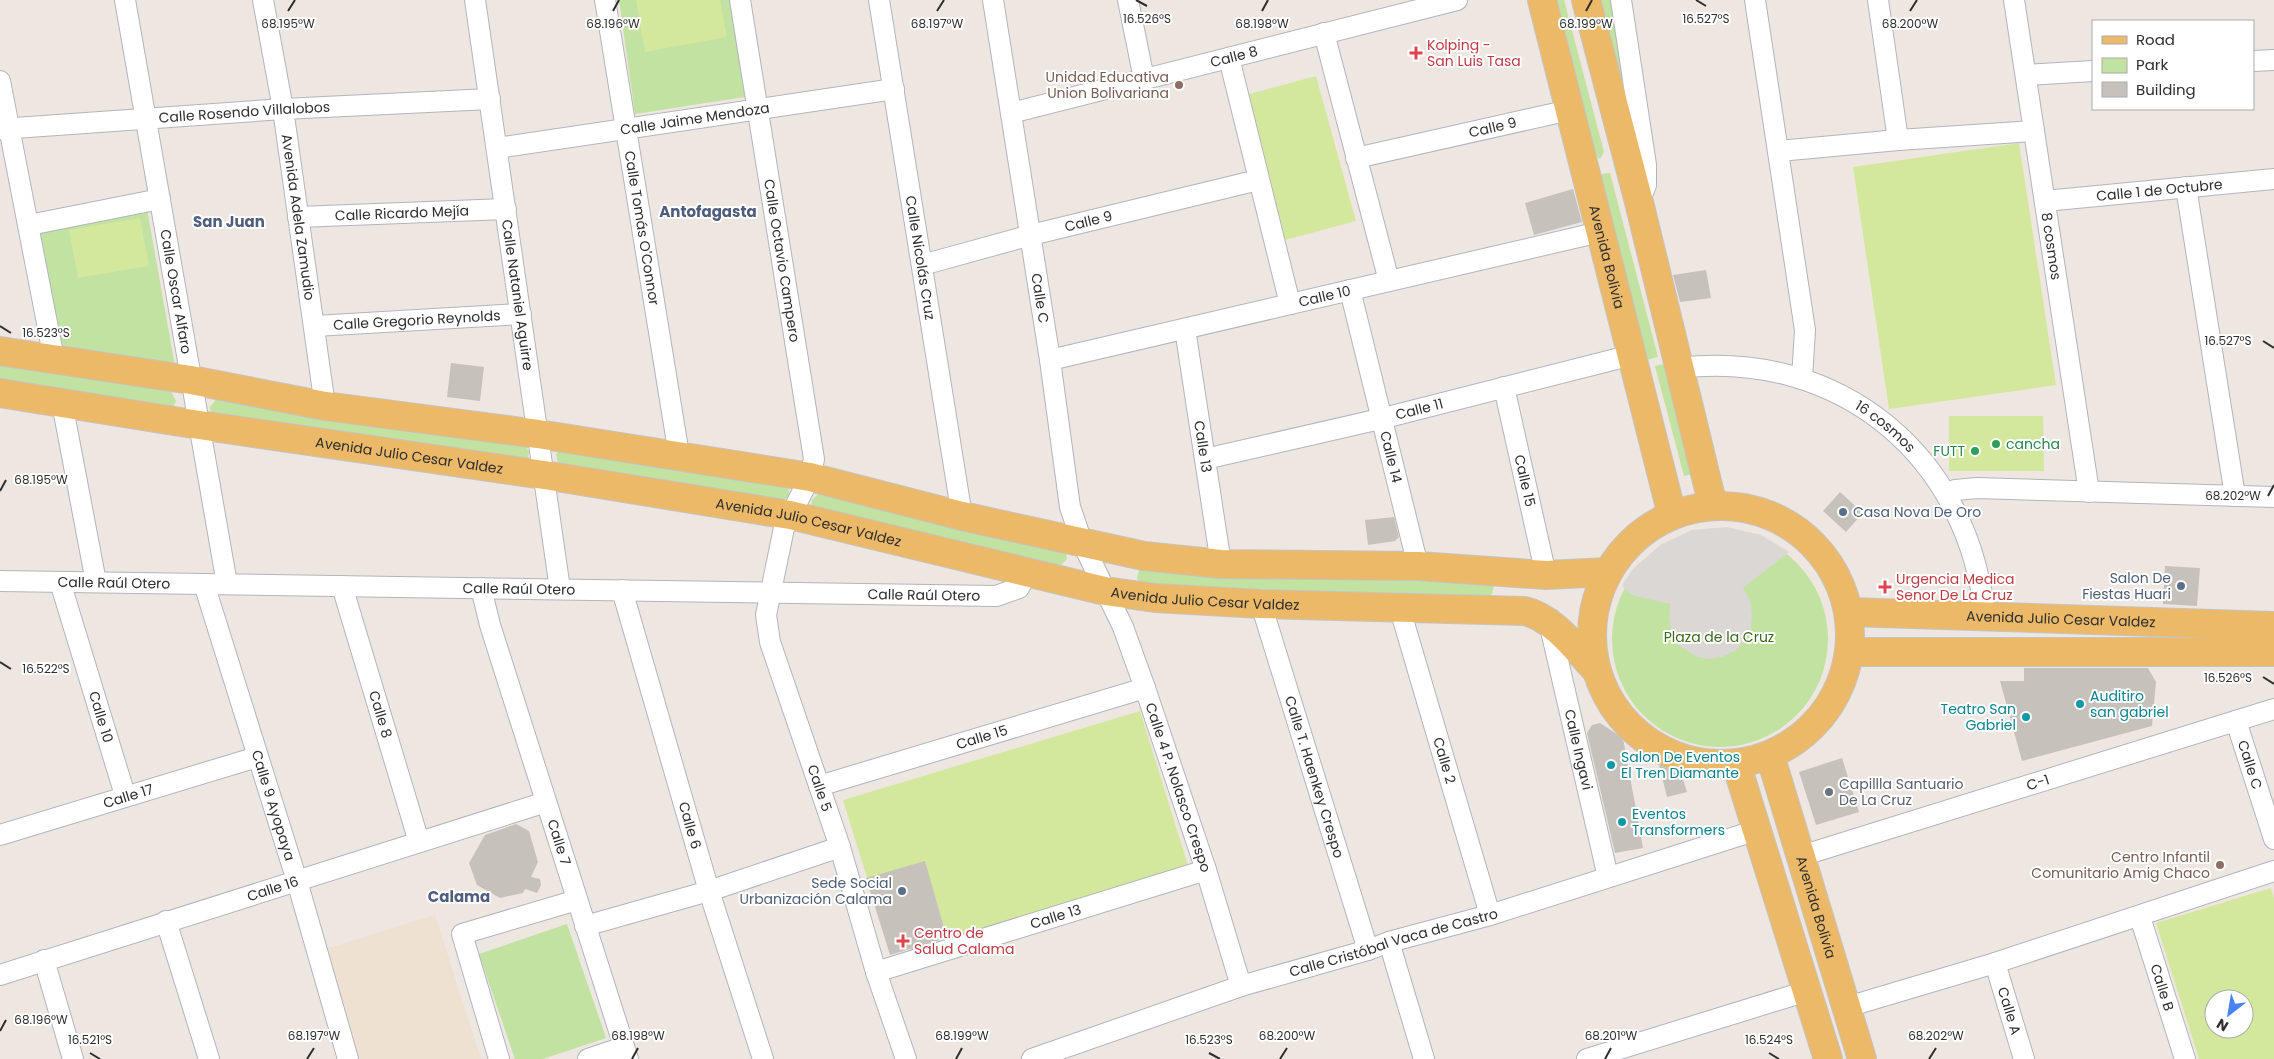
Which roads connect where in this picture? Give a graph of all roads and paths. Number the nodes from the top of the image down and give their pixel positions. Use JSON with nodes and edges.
{"nodes":[{"id":1,"x":125,"y":0,"type":"edge"},
{"id":2,"x":263,"y":0,"type":"edge"},
{"id":3,"x":269,"y":0,"type":"edge"},
{"id":4,"x":475,"y":0,"type":"edge"},
{"id":5,"x":605,"y":0,"type":"edge"},
{"id":6,"x":740,"y":0,"type":"edge"},
{"id":7,"x":879,"y":0,"type":"edge"},
{"id":8,"x":993,"y":0,"type":"edge"},
{"id":9,"x":1128,"y":0,"type":"edge"},
{"id":10,"x":1457,"y":0,"type":"edge"},
{"id":11,"x":1542,"y":0,"type":"edge"},
{"id":12,"x":1586,"y":0,"type":"edge"},
{"id":13,"x":1621,"y":0,"type":"edge"},
{"id":14,"x":1755,"y":0,"type":"edge"},
{"id":15,"x":1878,"y":0,"type":"edge"},
{"id":16,"x":2014,"y":0,"type":"edge"},
{"id":17,"x":1399,"y":6,"type":"edge"},
{"id":18,"x":1324,"y":33,"type":"junction"},
{"id":19,"x":1229,"y":58,"type":"junction"},
{"id":20,"x":2274,"y":60,"type":"edge"},
{"id":21,"x":2254,"y":61,"type":"edge"},
{"id":22,"x":2092,"y":71,"type":"edge"},
{"id":23,"x":2026,"y":75,"type":"junction"},
{"id":24,"x":1144,"y":78,"type":"junction"},
{"id":25,"x":0,"y":81,"type":"edge"},
{"id":26,"x":894,"y":89,"type":"junction"},
{"id":27,"x":490,"y":99,"type":"junction"},
{"id":28,"x":758,"y":108,"type":"junction"},
{"id":29,"x":283,"y":109,"type":"junction"},
{"id":30,"x":1570,"y":110,"type":"junction"},
{"id":31,"x":1010,"y":113,"type":"junction"},
{"id":32,"x":146,"y":118,"type":"junction"},
{"id":33,"x":4,"y":129,"type":"edge"},
{"id":34,"x":627,"y":129,"type":"junction"},
{"id":35,"x":2034,"y":131,"type":"junction"},
{"id":36,"x":1898,"y":140,"type":"junction"},
{"id":37,"x":497,"y":148,"type":"junction"},
{"id":38,"x":1779,"y":151,"type":"junction"},
{"id":39,"x":1356,"y":158,"type":"junction"},
{"id":40,"x":2274,"y":179,"type":"edge"},
{"id":41,"x":1258,"y":180,"type":"junction"},
{"id":42,"x":2186,"y":187,"type":"junction"},
{"id":43,"x":160,"y":199,"type":"junction"},
{"id":44,"x":2045,"y":201,"type":"junction"},
{"id":45,"x":1640,"y":202,"type":"junction"},
{"id":46,"x":506,"y":209,"type":"junction"},
{"id":47,"x":298,"y":217,"type":"junction"},
{"id":48,"x":29,"y":225,"type":"junction"},
{"id":49,"x":1600,"y":232,"type":"junction"},
{"id":50,"x":1031,"y":235,"type":"junction"},
{"id":51,"x":922,"y":264,"type":"junction"},
{"id":52,"x":1389,"y":281,"type":"junction"},
{"id":53,"x":1350,"y":290,"type":"junction"},
{"id":54,"x":1290,"y":304,"type":"junction"},
{"id":55,"x":521,"y":314,"type":"junction"},
{"id":56,"x":315,"y":326,"type":"junction"},
{"id":57,"x":1185,"y":328,"type":"junction"},
{"id":58,"x":0,"y":351,"type":"edge"},
{"id":59,"x":1632,"y":355,"type":"junction"},
{"id":60,"x":54,"y":359,"type":"junction"},
{"id":61,"x":1050,"y":360,"type":"junction"},
{"id":62,"x":1679,"y":368,"type":"junction"},
{"id":63,"x":1802,"y":379,"type":"junction"},
{"id":64,"x":191,"y":380,"type":"junction"},
{"id":65,"x":1504,"y":387,"type":"junction"},
{"id":66,"x":0,"y":393,"type":"edge"},
{"id":67,"x":62,"y":403,"type":"junction"},
{"id":68,"x":325,"y":406,"type":"junction"},
{"id":69,"x":1380,"y":418,"type":"junction"},
{"id":70,"x":199,"y":425,"type":"junction"},
{"id":71,"x":538,"y":434,"type":"junction"},
{"id":72,"x":679,"y":455,"type":"junction"},
{"id":73,"x":1205,"y":459,"type":"junction"},
{"id":74,"x":544,"y":475,"type":"junction"},
{"id":75,"x":810,"y":477,"type":"junction"},
{"id":76,"x":2089,"y":492,"type":"junction"},
{"id":77,"x":1947,"y":495,"type":"junction"},
{"id":78,"x":2235,"y":496,"type":"junction"},
{"id":79,"x":2274,"y":497,"type":"edge"},
{"id":80,"x":1713,"y":506,"type":"junction"},
{"id":81,"x":790,"y":515,"type":"junction"},
{"id":82,"x":1672,"y":515,"type":"junction"},
{"id":83,"x":962,"y":516,"type":"junction"},
{"id":84,"x":1082,"y":542,"type":"junction"},
{"id":85,"x":1221,"y":564,"type":"junction"},
{"id":86,"x":1418,"y":566,"type":"junction"},
{"id":87,"x":1027,"y":572,"type":"junction"},
{"id":88,"x":1608,"y":572,"type":"junction"},
{"id":89,"x":1546,"y":576,"type":"junction"},
{"id":90,"x":0,"y":581,"type":"edge"},
{"id":91,"x":60,"y":582,"type":"junction"},
{"id":92,"x":96,"y":582,"type":"junction"},
{"id":93,"x":204,"y":584,"type":"junction"},
{"id":94,"x":227,"y":584,"type":"junction"},
{"id":95,"x":342,"y":586,"type":"junction"},
{"id":96,"x":482,"y":588,"type":"junction"},
{"id":97,"x":560,"y":590,"type":"junction"},
{"id":98,"x":622,"y":590,"type":"junction"},
{"id":99,"x":1105,"y":591,"type":"junction"},
{"id":100,"x":769,"y":593,"type":"junction"},
{"id":101,"x":1261,"y":604,"type":"junction"},
{"id":102,"x":1399,"y":606,"type":"junction"},
{"id":103,"x":1849,"y":612,"type":"junction"},
{"id":104,"x":1985,"y":618,"type":"junction"},
{"id":105,"x":1549,"y":622,"type":"junction"},
{"id":106,"x":2274,"y":626,"type":"edge"},
{"id":107,"x":1850,"y":652,"type":"junction"},
{"id":108,"x":2274,"y":652,"type":"edge"},
{"id":109,"x":1596,"y":670,"type":"junction"},
{"id":110,"x":1145,"y":688,"type":"junction"},
{"id":111,"x":2274,"y":710,"type":"edge"},
{"id":112,"x":2236,"y":720,"type":"junction"},
{"id":113,"x":1770,"y":755,"type":"junction"},
{"id":114,"x":257,"y":757,"type":"junction"},
{"id":115,"x":1736,"y":763,"type":"junction"},
{"id":116,"x":820,"y":786,"type":"junction"},
{"id":117,"x":126,"y":795,"type":"junction"},
{"id":118,"x":546,"y":802,"type":"junction"},
{"id":119,"x":1756,"y":830,"type":"junction"},
{"id":120,"x":1,"y":832,"type":"edge"},
{"id":121,"x":2274,"y":839,"type":"edge"},
{"id":122,"x":419,"y":842,"type":"junction"},
{"id":123,"x":840,"y":847,"type":"junction"},
{"id":124,"x":1801,"y":856,"type":"junction"},
{"id":125,"x":1206,"y":870,"type":"junction"},
{"id":126,"x":2274,"y":872,"type":"edge"},
{"id":127,"x":1608,"y":877,"type":"junction"},
{"id":128,"x":297,"y":881,"type":"junction"},
{"id":129,"x":709,"y":891,"type":"junction"},
{"id":130,"x":577,"y":900,"type":"junction"},
{"id":131,"x":1490,"y":915,"type":"junction"},
{"id":132,"x":2140,"y":917,"type":"junction"},
{"id":133,"x":166,"y":921,"type":"junction"},
{"id":134,"x":585,"y":926,"type":"junction"},
{"id":135,"x":1389,"y":942,"type":"junction"},
{"id":136,"x":1368,"y":950,"type":"junction"},
{"id":137,"x":44,"y":960,"type":"junction"},
{"id":138,"x":1994,"y":963,"type":"junction"},
{"id":139,"x":876,"y":972,"type":"junction"},
{"id":140,"x":0,"y":974,"type":"edge"},
{"id":141,"x":1241,"y":986,"type":"junction"},
{"id":142,"x":1807,"y":991,"type":"junction"},
{"id":143,"x":1846,"y":1007,"type":"junction"},
{"id":144,"x":626,"y":1053,"type":"edge"},
{"id":145,"x":72,"y":1059,"type":"edge"},
{"id":146,"x":209,"y":1059,"type":"edge"},
{"id":147,"x":348,"y":1059,"type":"edge"},
{"id":148,"x":499,"y":1059,"type":"edge"},
{"id":149,"x":588,"y":1059,"type":"edge"},
{"id":150,"x":763,"y":1059,"type":"edge"},
{"id":151,"x":906,"y":1059,"type":"edge"},
{"id":152,"x":1032,"y":1059,"type":"edge"},
{"id":153,"x":1424,"y":1059,"type":"edge"},
{"id":154,"x":1587,"y":1059,"type":"edge"},
{"id":155,"x":1828,"y":1059,"type":"edge"},
{"id":156,"x":1862,"y":1059,"type":"edge"},
{"id":157,"x":2024,"y":1059,"type":"edge"},
{"id":158,"x":2185,"y":1059,"type":"edge"}],
"edges":[{"from":1,"to":32,"type":"street","name":"Calle Oscar Alfaro"},
{"from":2,"to":3,"type":"street"},
{"from":2,"to":29,"type":"street","name":"Avenida Adela Zamudio"},
{"from":4,"to":27,"type":"street","name":"Calle Nataniel Aguirre"},
{"from":5,"to":34,"type":"street","name":"Calle Tomás O'Connor"},
{"from":6,"to":28,"type":"street","name":"Calle Octavio Campero"},
{"from":7,"to":26,"type":"street","name":"Calle Nicolás Cruz"},
{"from":8,"to":31,"type":"street","name":"Calle C"},
{"from":9,"to":24,"type":"street"},
{"from":10,"to":17,"type":"street","name":"Calle 8"},
{"from":11,"to":30,"type":"main road","name":"Avenida Bolivia"},
{"from":12,"to":45,"type":"main road"},
{"from":13,"to":45,"type":"street"},
{"from":14,"to":38,"type":"street"},
{"from":15,"to":36,"type":"street"},
{"from":16,"to":23,"type":"street","name":"8 cosmos"},
{"from":17,"to":18,"type":"street","name":"Calle 8"},
{"from":18,"to":19,"type":"street","name":"Calle 8"},
{"from":18,"to":39,"type":"street"},
{"from":19,"to":24,"type":"street","name":"Calle 8"},
{"from":19,"to":41,"type":"street"},
{"from":20,"to":21,"type":"street"},
{"from":22,"to":23,"type":"street"},
{"from":23,"to":35,"type":"street","name":"8 cosmos"},
{"from":24,"to":31,"type":"street","name":"Calle 8"},
{"from":25,"to":33,"type":"street"},
{"from":26,"to":28,"type":"street","name":"Calle Jaime Mendoza"},
{"from":26,"to":51,"type":"street","name":"Calle Nicolás Cruz"},
{"from":27,"to":29,"type":"street","name":"Calle Rosendo Villalobos"},
{"from":27,"to":37,"type":"street","name":"Calle Nataniel Aguirre"},
{"from":28,"to":34,"type":"street","name":"Calle Jaime Mendoza"},
{"from":28,"to":75,"type":"street","name":"Calle Octavio Campero"},
{"from":29,"to":32,"type":"street","name":"Calle Rosendo Villalobos"},
{"from":29,"to":47,"type":"street","name":"Avenida Adela Zamudio"},
{"from":30,"to":39,"type":"street","name":"Calle 9"},
{"from":30,"to":49,"type":"main road","name":"Avenida Bolivia"},
{"from":31,"to":50,"type":"street","name":"Calle C"},
{"from":32,"to":33,"type":"street","name":"Calle Rosendo Villalobos"},
{"from":32,"to":43,"type":"street","name":"Calle Oscar Alfaro"},
{"from":33,"to":48,"type":"street"},
{"from":34,"to":37,"type":"street","name":"Calle Jaime Mendoza"},
{"from":34,"to":72,"type":"street","name":"Calle Tomás O'Connor"},
{"from":35,"to":36,"type":"street"},
{"from":35,"to":44,"type":"street","name":"8 cosmos"},
{"from":36,"to":38,"type":"street"},
{"from":37,"to":46,"type":"street","name":"Calle Nataniel Aguirre"},
{"from":38,"to":63,"type":"street"},
{"from":39,"to":52,"type":"street"},
{"from":40,"to":42,"type":"street","name":"Calle 1 de Octubre"},
{"from":41,"to":50,"type":"street","name":"Calle 9"},
{"from":41,"to":54,"type":"street"},
{"from":42,"to":44,"type":"street","name":"Calle 1 de Octubre"},
{"from":42,"to":78,"type":"street"},
{"from":43,"to":48,"type":"street"},
{"from":43,"to":64,"type":"street","name":"Calle Oscar Alfaro"},
{"from":44,"to":76,"type":"street","name":"8 cosmos"},
{"from":45,"to":62,"type":"main road"},
{"from":46,"to":47,"type":"street","name":"Calle Ricardo Mejía"},
{"from":46,"to":55,"type":"street","name":"Calle Nataniel Aguirre"},
{"from":47,"to":56,"type":"street","name":"Avenida Adela Zamudio"},
{"from":48,"to":60,"type":"street"},
{"from":49,"to":52,"type":"street","name":"Calle 10"},
{"from":49,"to":59,"type":"main road","name":"Avenida Bolivia"},
{"from":50,"to":51,"type":"street","name":"Calle 9"},
{"from":50,"to":61,"type":"street","name":"Calle C"},
{"from":51,"to":83,"type":"street","name":"Calle Nicolás Cruz"},
{"from":52,"to":53,"type":"street","name":"Calle 10"},
{"from":53,"to":54,"type":"street","name":"Calle 10"},
{"from":53,"to":69,"type":"street","name":"Calle 14"},
{"from":54,"to":57,"type":"street","name":"Calle 10"},
{"from":55,"to":56,"type":"street","name":"Calle Gregorio Reynolds"},
{"from":55,"to":71,"type":"street","name":"Calle Nataniel Aguirre"},
{"from":56,"to":68,"type":"street","name":"Avenida Adela Zamudio"},
{"from":57,"to":61,"type":"street","name":"Calle 10"},
{"from":57,"to":73,"type":"street","name":"Calle 13"},
{"from":58,"to":60,"type":"main road"},
{"from":59,"to":65,"type":"street","name":"Calle 11"},
{"from":59,"to":82,"type":"main road","name":"Avenida Bolivia"},
{"from":60,"to":64,"type":"main road"},
{"from":61,"to":84,"type":"street","name":"Calle C"},
{"from":62,"to":63,"type":"street","name":"16 cosmos"},
{"from":62,"to":80,"type":"main road"},
{"from":63,"to":77,"type":"street","name":"16 cosmos"},
{"from":64,"to":68,"type":"main road"},
{"from":64,"to":70,"type":"street","name":"Calle Oscar Alfaro"},
{"from":65,"to":69,"type":"street","name":"Calle 11"},
{"from":65,"to":89,"type":"street","name":"Calle 15"},
{"from":66,"to":67,"type":"main road","name":"Avenida Julio Cesar Valdez"},
{"from":67,"to":70,"type":"main road","name":"Avenida Julio Cesar Valdez"},
{"from":67,"to":92,"type":"street"},
{"from":68,"to":71,"type":"main road"},
{"from":69,"to":73,"type":"street","name":"Calle 11"},
{"from":69,"to":86,"type":"street","name":"Calle 14"},
{"from":70,"to":74,"type":"main road","name":"Avenida Julio Cesar Valdez"},
{"from":70,"to":94,"type":"street","name":"Calle Oscar Alfaro"},
{"from":71,"to":72,"type":"main road"},
{"from":71,"to":74,"type":"street","name":"Calle Nataniel Aguirre"},
{"from":72,"to":75,"type":"main road"},
{"from":73,"to":85,"type":"street","name":"Calle 13"},
{"from":74,"to":81,"type":"main road","name":"Avenida Julio Cesar Valdez"},
{"from":74,"to":97,"type":"street","name":"Calle Nataniel Aguirre"},
{"from":75,"to":81,"type":"street","name":"Calle Octavio Campero"},
{"from":75,"to":83,"type":"main road"},
{"from":76,"to":77,"type":"street"},
{"from":76,"to":78,"type":"street"},
{"from":77,"to":104,"type":"street","name":"16 cosmos"},
{"from":78,"to":79,"type":"street"},
{"from":80,"to":82,"type":"main road"},
{"from":80,"to":103,"type":"main road"},
{"from":81,"to":87,"type":"main road","name":"Avenida Julio Cesar Valdez"},
{"from":81,"to":100,"type":"street","name":"Calle 5"},
{"from":82,"to":88,"type":"main road"},
{"from":83,"to":84,"type":"main road"},
{"from":84,"to":85,"type":"main road"},
{"from":84,"to":99,"type":"street","name":"Calle C"},
{"from":85,"to":86,"type":"main road"},
{"from":86,"to":89,"type":"main road"},
{"from":87,"to":99,"type":"main road","name":"Avenida Julio Cesar Valdez"},
{"from":87,"to":100,"type":"street","name":"Calle Raúl Otero"},
{"from":88,"to":89,"type":"main road"},
{"from":88,"to":109,"type":"main road"},
{"from":90,"to":91,"type":"street","name":"Calle Raúl Otero"},
{"from":91,"to":92,"type":"street","name":"Calle Raúl Otero"},
{"from":91,"to":117,"type":"street","name":"Calle 10"},
{"from":92,"to":93,"type":"street","name":"Calle Raúl Otero"},
{"from":93,"to":94,"type":"street","name":"Calle Raúl Otero"},
{"from":93,"to":114,"type":"street","name":"Calle 9 Ayopaya"},
{"from":94,"to":95,"type":"street","name":"Calle Raúl Otero"},
{"from":95,"to":96,"type":"street","name":"Calle Raúl Otero"},
{"from":95,"to":122,"type":"street","name":"Calle 8"},
{"from":96,"to":97,"type":"street","name":"Calle Raúl Otero"},
{"from":96,"to":118,"type":"street","name":"Calle 7"},
{"from":97,"to":98,"type":"street","name":"Calle Raúl Otero"},
{"from":98,"to":100,"type":"street","name":"Calle Raúl Otero"},
{"from":98,"to":129,"type":"street","name":"Calle 6"},
{"from":99,"to":101,"type":"main road","name":"Avenida Julio Cesar Valdez"},
{"from":99,"to":110,"type":"street","name":"Calle 4 P. Nolasco Crespo"},
{"from":100,"to":116,"type":"street","name":"Calle 5"},
{"from":101,"to":102,"type":"main road","name":"Avenida Julio Cesar Valdez"},
{"from":101,"to":136,"type":"street","name":"Calle T. Haenkey Crespo"},
{"from":102,"to":105,"type":"main road","name":"Avenida Julio Cesar Valdez"},
{"from":102,"to":131,"type":"street","name":"Calle 2"},
{"from":103,"to":104,"type":"main road","name":"Avenida Julio Cesar Valdez"},
{"from":103,"to":107,"type":"main road"},
{"from":104,"to":106,"type":"main road","name":"Avenida Julio Cesar Valdez"},
{"from":105,"to":109,"type":"main road","name":"Avenida Julio Cesar Valdez"},
{"from":105,"to":127,"type":"street","name":"Calle Ingavi"},
{"from":107,"to":108,"type":"main road","name":"Avenida Julio Cesar Valdez"},
{"from":107,"to":113,"type":"main road"},
{"from":109,"to":115,"type":"main road"},
{"from":110,"to":116,"type":"street","name":"Calle 15"},
{"from":110,"to":125,"type":"street","name":"Calle 4 P. Nolasco Crespo"},
{"from":111,"to":112,"type":"street","name":"C-1"},
{"from":112,"to":121,"type":"street","name":"Calle C"},
{"from":112,"to":124,"type":"street","name":"C-1"},
{"from":113,"to":115,"type":"main road"},
{"from":113,"to":124,"type":"main road","name":"Avenida Bolivia"},
{"from":114,"to":117,"type":"street","name":"Calle 17"},
{"from":114,"to":128,"type":"street","name":"Calle 9 Ayopaya"},
{"from":115,"to":119,"type":"main road"},
{"from":116,"to":123,"type":"street","name":"Calle 5"},
{"from":117,"to":120,"type":"street","name":"Calle 17"},
{"from":118,"to":122,"type":"street","name":"Calle 16"},
{"from":118,"to":130,"type":"street","name":"Calle 7"},
{"from":119,"to":127,"type":"street","name":"Calle Cristóbal Vaca de Castro"},
{"from":119,"to":142,"type":"main road"},
{"from":122,"to":128,"type":"street","name":"Calle 16"},
{"from":123,"to":129,"type":"street"},
{"from":123,"to":139,"type":"street","name":"Calle 5"},
{"from":124,"to":143,"type":"main road","name":"Avenida Bolivia"},
{"from":125,"to":139,"type":"street","name":"Calle 13"},
{"from":125,"to":141,"type":"street","name":"Calle 4 P. Nolasco Crespo"},
{"from":126,"to":132,"type":"street"},
{"from":127,"to":131,"type":"street","name":"Calle Cristóbal Vaca de Castro"},
{"from":128,"to":133,"type":"street","name":"Calle 16"},
{"from":128,"to":147,"type":"street","name":"Calle 9 Ayopaya"},
{"from":129,"to":134,"type":"street"},
{"from":129,"to":150,"type":"street","name":"Calle 6"},
{"from":130,"to":134,"type":"street","name":"Calle 7"},
{"from":130,"to":148,"type":"street"},
{"from":131,"to":135,"type":"street","name":"Calle Cristóbal Vaca de Castro"},
{"from":132,"to":138,"type":"street"},
{"from":132,"to":158,"type":"street","name":"Calle B"},
{"from":133,"to":137,"type":"street","name":"Calle 16"},
{"from":133,"to":146,"type":"street"},
{"from":134,"to":144,"type":"street","name":"Calle 7"},
{"from":135,"to":136,"type":"street","name":"Calle Cristóbal Vaca de Castro"},
{"from":135,"to":153,"type":"street"},
{"from":136,"to":141,"type":"street","name":"Calle Cristóbal Vaca de Castro"},
{"from":137,"to":140,"type":"street","name":"Calle 16"},
{"from":137,"to":145,"type":"street"},
{"from":138,"to":143,"type":"street"},
{"from":138,"to":157,"type":"street","name":"Calle A"},
{"from":139,"to":151,"type":"street","name":"Calle 5"},
{"from":141,"to":152,"type":"street","name":"Calle Cristóbal Vaca de Castro"},
{"from":142,"to":154,"type":"street"},
{"from":142,"to":155,"type":"main road"},
{"from":143,"to":156,"type":"main road","name":"Avenida Bolivia"},
{"from":144,"to":149,"type":"street"}]}
